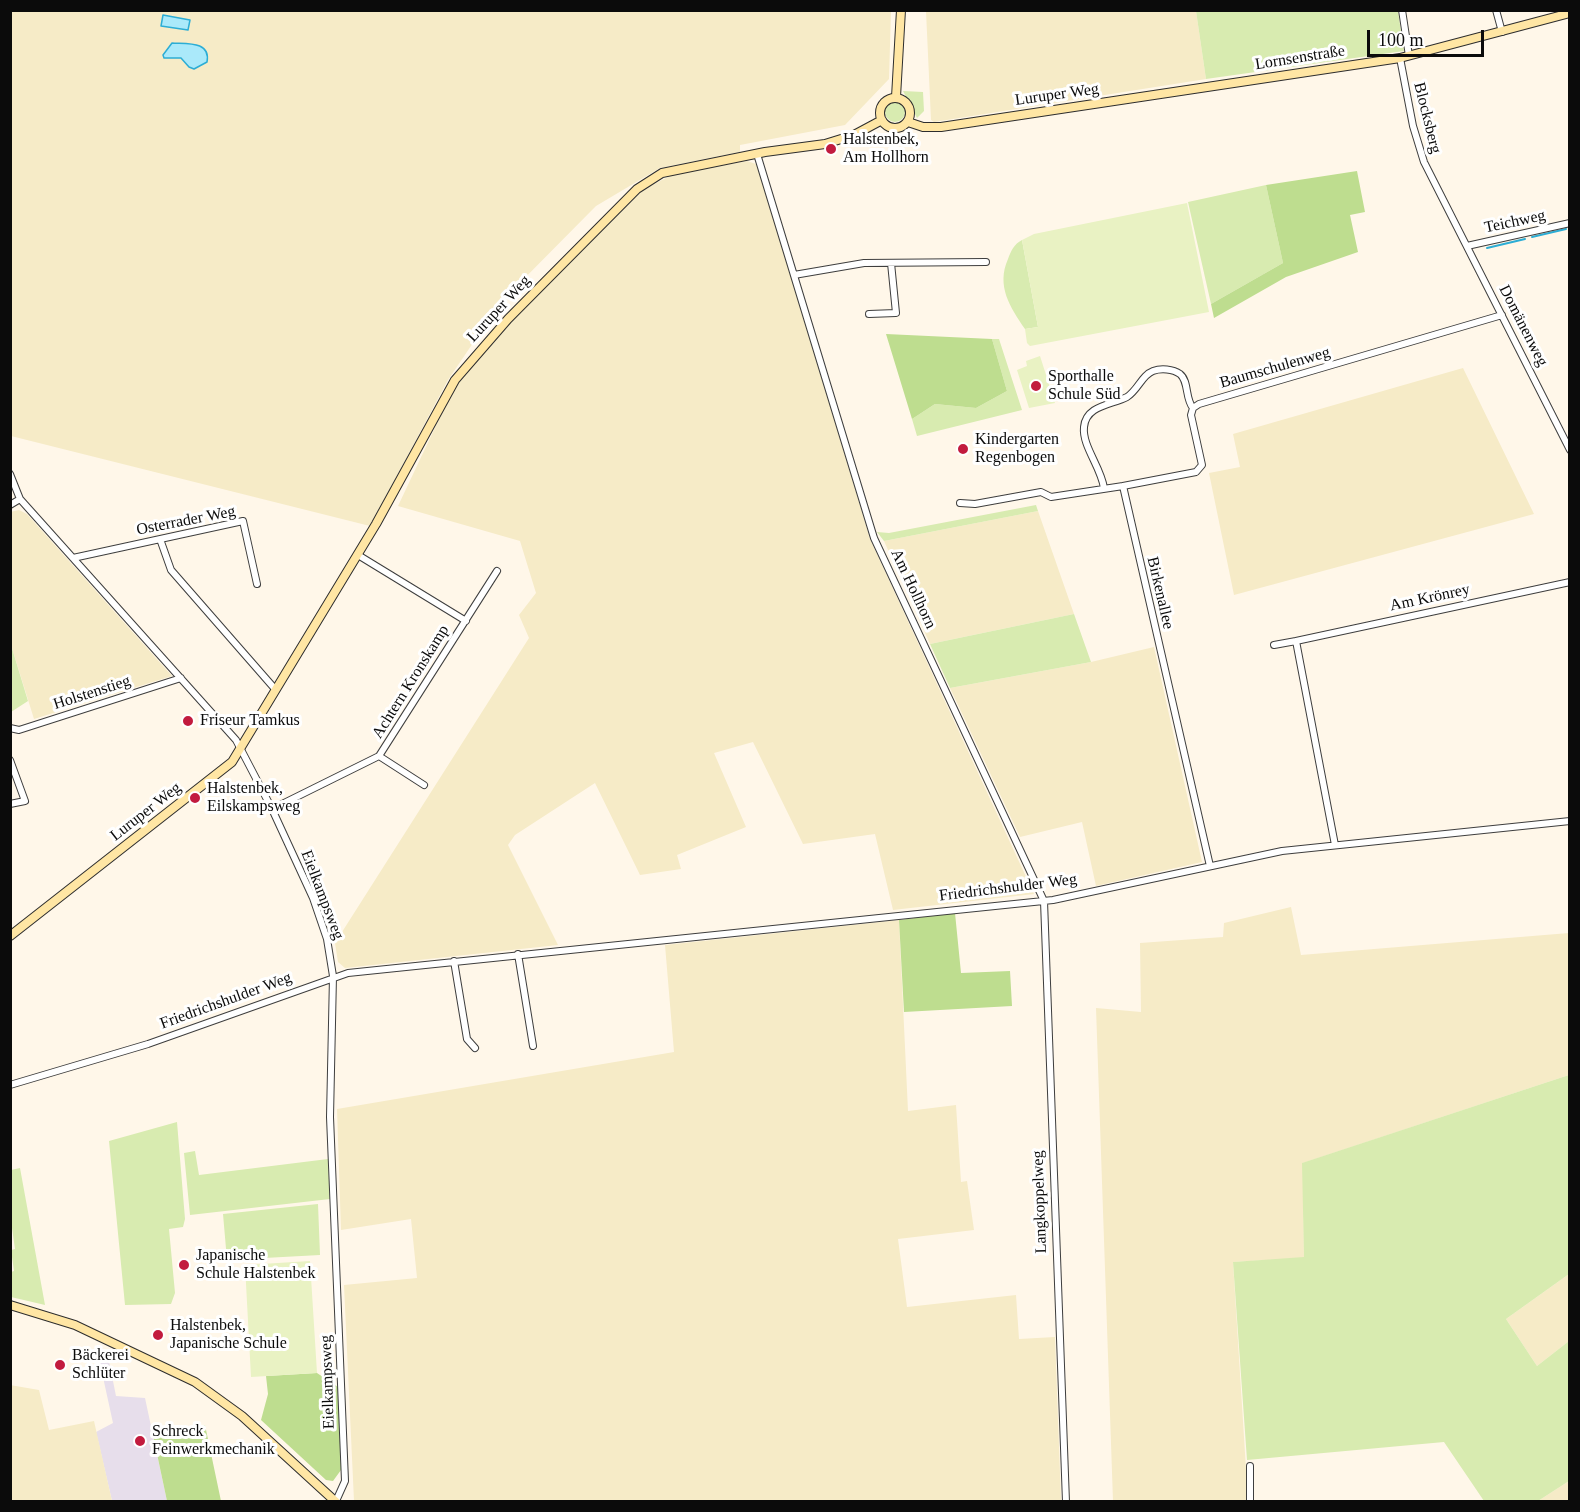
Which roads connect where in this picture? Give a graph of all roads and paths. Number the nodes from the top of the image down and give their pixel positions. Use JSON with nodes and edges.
{"nodes":[{"id":1,"x":901,"y":10,"type":"edge"},
{"id":2,"x":1402,"y":10,"type":"edge"},
{"id":3,"x":1496,"y":10,"type":"edge"},
{"id":4,"x":1569,"y":13,"type":"edge"},
{"id":5,"x":1502,"y":32,"type":"junction"},
{"id":6,"x":1409,"y":56,"type":"junction"},
{"id":7,"x":1400,"y":58,"type":"junction"},
{"id":8,"x":1210,"y":87,"type":"joint"},
{"id":9,"x":896,"y":97,"type":"junction"},
{"id":10,"x":882,"y":120,"type":"junction"},
{"id":11,"x":908,"y":122,"type":"junction"},
{"id":12,"x":758,"y":154,"type":"junction"},
{"id":13,"x":1450,"y":215,"type":"joint"},
{"id":14,"x":1569,"y":223,"type":"edge"},
{"id":15,"x":1467,"y":246,"type":"junction"},
{"id":16,"x":891,"y":262,"type":"junction"},
{"id":17,"x":986,"y":262,"type":"dead end"},
{"id":18,"x":794,"y":275,"type":"junction"},
{"id":19,"x":869,"y":314,"type":"dead end"},
{"id":20,"x":1502,"y":315,"type":"junction"},
{"id":21,"x":1193,"y":408,"type":"junction"},
{"id":22,"x":1569,"y":450,"type":"edge"},
{"id":23,"x":10,"y":474,"type":"edge"},
{"id":24,"x":1123,"y":486,"type":"junction"},
{"id":25,"x":1104,"y":488,"type":"junction"},
{"id":26,"x":20,"y":499,"type":"junction"},
{"id":27,"x":960,"y":504,"type":"dead end"},
{"id":28,"x":10,"y":506,"type":"edge"},
{"id":29,"x":160,"y":539,"type":"junction"},
{"id":30,"x":358,"y":555,"type":"junction"},
{"id":31,"x":73,"y":558,"type":"junction"},
{"id":32,"x":497,"y":571,"type":"dead end"},
{"id":33,"x":1569,"y":582,"type":"edge"},
{"id":34,"x":257,"y":584,"type":"dead end"},
{"id":35,"x":466,"y":621,"type":"junction"},
{"id":36,"x":1296,"y":641,"type":"junction"},
{"id":37,"x":1274,"y":645,"type":"dead end"},
{"id":38,"x":182,"y":678,"type":"junction"},
{"id":39,"x":275,"y":689,"type":"junction"},
{"id":40,"x":10,"y":728,"type":"edge"},
{"id":41,"x":242,"y":750,"type":"junction"},
{"id":42,"x":379,"y":756,"type":"junction"},
{"id":43,"x":10,"y":760,"type":"edge"},
{"id":44,"x":424,"y":785,"type":"dead end"},
{"id":45,"x":10,"y":804,"type":"edge"},
{"id":46,"x":272,"y":809,"type":"junction"},
{"id":47,"x":1569,"y":821,"type":"edge"},
{"id":48,"x":1335,"y":845,"type":"junction"},
{"id":49,"x":1210,"y":866,"type":"junction"},
{"id":50,"x":1044,"y":901,"type":"junction"},
{"id":51,"x":10,"y":936,"type":"edge"},
{"id":52,"x":518,"y":954,"type":"junction"},
{"id":53,"x":454,"y":961,"type":"junction"},
{"id":54,"x":333,"y":976,"type":"junction"},
{"id":55,"x":533,"y":1046,"type":"dead end"},
{"id":56,"x":475,"y":1048,"type":"dead end"},
{"id":57,"x":10,"y":1085,"type":"edge"},
{"id":58,"x":10,"y":1305,"type":"edge"},
{"id":59,"x":1250,"y":1466,"type":"dead end"},
{"id":60,"x":336,"y":1502,"type":"edge"},
{"id":61,"x":1066,"y":1502,"type":"edge"},
{"id":62,"x":1250,"y":1502,"type":"edge"}],
"edges":[{"from":1,"to":9,"type":"street"},
{"from":2,"to":6,"type":"street"},
{"from":3,"to":5,"type":"street"},
{"from":4,"to":5,"type":"street","name":"Lornsenstraße"},
{"from":5,"to":6,"type":"street","name":"Lornsenstraße"},
{"from":6,"to":7,"type":"street","name":"Lornsenstraße"},
{"from":7,"to":8,"type":"street","name":"Lornsenstraße"},
{"from":7,"to":13,"type":"street","name":"Blocksberg"},
{"from":8,"to":11,"type":"street","name":"Luruper Weg"},
{"from":9,"to":10,"type":"street"},
{"from":9,"to":11,"type":"street"},
{"from":10,"to":11,"type":"street"},
{"from":10,"to":12,"type":"street","name":"Luruper Weg"},
{"from":12,"to":18,"type":"street","name":"Am Hollhorn"},
{"from":12,"to":30,"type":"street","name":"Luruper Weg"},
{"from":13,"to":15,"type":"street","name":"Domänenweg"},
{"from":14,"to":15,"type":"street","name":"Teichweg"},
{"from":15,"to":20,"type":"street","name":"Domänenweg"},
{"from":16,"to":17,"type":"street"},
{"from":16,"to":18,"type":"street"},
{"from":16,"to":19,"type":"street"},
{"from":18,"to":50,"type":"street","name":"Am Hollhorn"},
{"from":20,"to":21,"type":"street","name":"Baumschulenweg"},
{"from":20,"to":22,"type":"street","name":"Domänenweg"},
{"from":21,"to":24,"type":"street"},
{"from":21,"to":25,"type":"street"},
{"from":23,"to":26,"type":"street"},
{"from":24,"to":25,"type":"street"},
{"from":24,"to":49,"type":"street","name":"Birkenallee"},
{"from":25,"to":27,"type":"street"},
{"from":26,"to":28,"type":"street"},
{"from":26,"to":31,"type":"street","name":"Eielkampsweg"},
{"from":29,"to":31,"type":"street","name":"Osterrader Weg"},
{"from":29,"to":34,"type":"street","name":"Osterrader Weg"},
{"from":29,"to":39,"type":"street"},
{"from":30,"to":35,"type":"street","name":"Achtern Kronskamp"},
{"from":30,"to":39,"type":"street","name":"Luruper Weg"},
{"from":31,"to":38,"type":"street","name":"Eielkampsweg"},
{"from":32,"to":35,"type":"street","name":"Achtern Kronskamp"},
{"from":33,"to":36,"type":"street","name":"Am Krönrey"},
{"from":35,"to":42,"type":"street","name":"Achtern Kronskamp"},
{"from":36,"to":37,"type":"street","name":"Am Krönrey"},
{"from":36,"to":48,"type":"street"},
{"from":38,"to":40,"type":"street","name":"Holstenstieg"},
{"from":38,"to":41,"type":"street","name":"Eielkampsweg"},
{"from":39,"to":41,"type":"street","name":"Luruper Weg"},
{"from":41,"to":46,"type":"street","name":"Eielkampsweg"},
{"from":41,"to":51,"type":"street","name":"Luruper Weg"},
{"from":42,"to":44,"type":"street","name":"Achtern Kronskamp"},
{"from":42,"to":46,"type":"street","name":"Achtern Kronskamp"},
{"from":43,"to":45,"type":"street"},
{"from":46,"to":54,"type":"street","name":"Eielkampsweg"},
{"from":47,"to":48,"type":"street","name":"Friedrichshulder Weg"},
{"from":48,"to":49,"type":"street","name":"Friedrichshulder Weg"},
{"from":49,"to":50,"type":"street","name":"Friedrichshulder Weg"},
{"from":50,"to":52,"type":"street","name":"Friedrichshulder Weg"},
{"from":50,"to":61,"type":"street","name":"Langkoppelweg"},
{"from":52,"to":53,"type":"street","name":"Friedrichshulder Weg"},
{"from":52,"to":55,"type":"street"},
{"from":53,"to":54,"type":"street","name":"Friedrichshulder Weg"},
{"from":53,"to":56,"type":"street"},
{"from":54,"to":57,"type":"street","name":"Friedrichshulder Weg"},
{"from":54,"to":60,"type":"street","name":"Eielkampsweg"},
{"from":58,"to":60,"type":"street"},
{"from":59,"to":62,"type":"street"}]}
